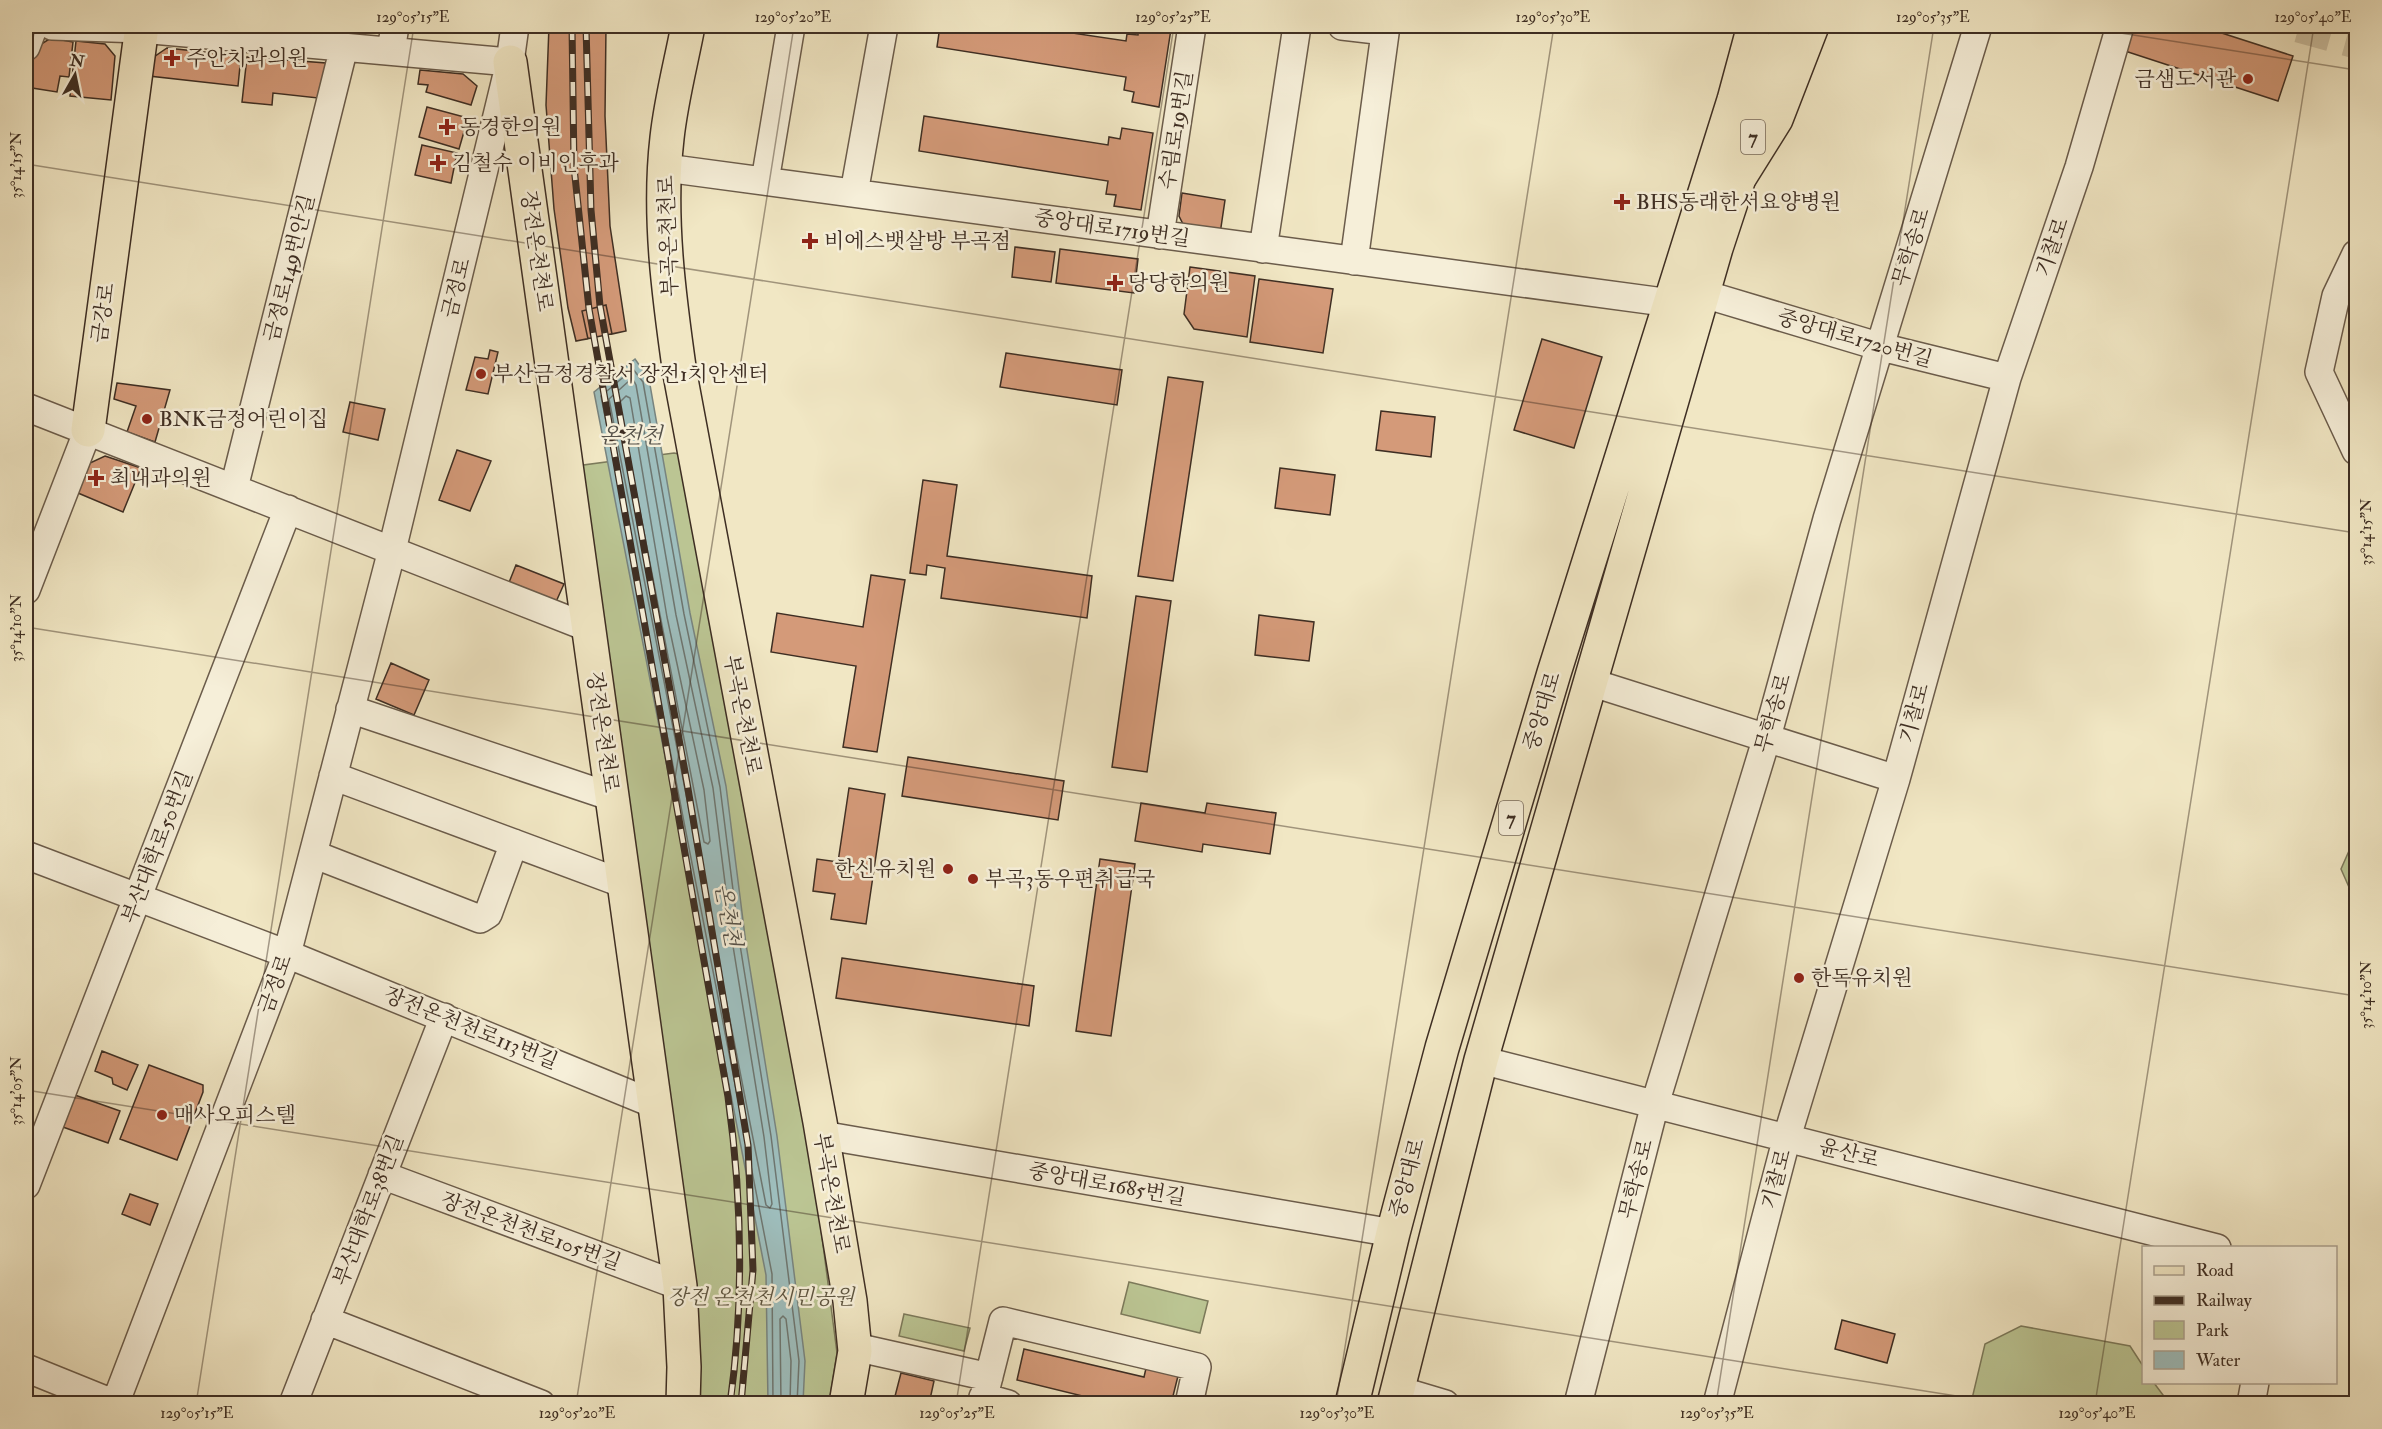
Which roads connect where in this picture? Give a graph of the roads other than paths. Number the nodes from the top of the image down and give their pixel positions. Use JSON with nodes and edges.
{"nodes":[{"id":1,"x":34,"y":26,"type":"edge"},
{"id":2,"x":52,"y":26,"type":"edge"},
{"id":3,"x":515,"y":26,"type":"edge"},
{"id":4,"x":688,"y":26,"type":"edge"},
{"id":5,"x":791,"y":26,"type":"edge"},
{"id":6,"x":884,"y":26,"type":"edge"},
{"id":7,"x":1192,"y":26,"type":"edge"},
{"id":8,"x":1297,"y":26,"type":"edge"},
{"id":9,"x":1342,"y":26,"type":"edge"},
{"id":10,"x":1754,"y":26,"type":"edge"},
{"id":11,"x":1978,"y":26,"type":"edge"},
{"id":12,"x":2120,"y":26,"type":"edge"},
{"id":13,"x":141,"y":27,"type":"edge"},
{"id":14,"x":1385,"y":28,"type":"edge"},
{"id":15,"x":1805,"y":32,"type":"edge"},
{"id":16,"x":260,"y":33,"type":"edge"},
{"id":17,"x":393,"y":38,"type":"edge"},
{"id":18,"x":26,"y":47,"type":"edge"},
{"id":19,"x":344,"y":47,"type":"junction"},
{"id":20,"x":510,"y":62,"type":"junction"},
{"id":21,"x":666,"y":168,"type":"junction"},
{"id":22,"x":765,"y":181,"type":"junction"},
{"id":23,"x":854,"y":193,"type":"junction"},
{"id":24,"x":1160,"y":235,"type":"junction"},
{"id":25,"x":1263,"y":249,"type":"junction"},
{"id":26,"x":2356,"y":254,"type":"edge"},
{"id":27,"x":1354,"y":261,"type":"junction"},
{"id":28,"x":1704,"y":294,"type":"junction"},
{"id":29,"x":1671,"y":303,"type":"junction"},
{"id":30,"x":1881,"y":347,"type":"junction"},
{"id":31,"x":2007,"y":378,"type":"junction"},
{"id":32,"x":26,"y":407,"type":"edge"},
{"id":33,"x":88,"y":430,"type":"junction"},
{"id":34,"x":2356,"y":451,"type":"edge"},
{"id":35,"x":234,"y":488,"type":"junction"},
{"id":36,"x":288,"y":509,"type":"junction"},
{"id":37,"x":392,"y":550,"type":"junction"},
{"id":38,"x":26,"y":590,"type":"edge"},
{"id":39,"x":589,"y":628,"type":"junction"},
{"id":40,"x":1590,"y":682,"type":"junction"},
{"id":41,"x":350,"y":709,"type":"junction"},
{"id":42,"x":1767,"y":738,"type":"junction"},
{"id":43,"x":333,"y":776,"type":"junction"},
{"id":44,"x":1896,"y":779,"type":"junction"},
{"id":45,"x":612,"y":797,"type":"junction"},
{"id":46,"x":514,"y":843,"type":"junction"},
{"id":47,"x":313,"y":854,"type":"junction"},
{"id":48,"x":26,"y":855,"type":"edge"},
{"id":49,"x":624,"y":884,"type":"junction"},
{"id":50,"x":137,"y":899,"type":"junction"},
{"id":51,"x":287,"y":954,"type":"junction"},
{"id":52,"x":444,"y":1017,"type":"junction"},
{"id":53,"x":1481,"y":1060,"type":"junction"},
{"id":54,"x":654,"y":1104,"type":"junction"},
{"id":55,"x":1656,"y":1104,"type":"junction"},
{"id":56,"x":822,"y":1135,"type":"junction"},
{"id":57,"x":1787,"y":1137,"type":"junction"},
{"id":58,"x":382,"y":1175,"type":"junction"},
{"id":59,"x":26,"y":1185,"type":"edge"},
{"id":60,"x":1393,"y":1233,"type":"junction"},
{"id":61,"x":2209,"y":1246,"type":"edge"},
{"id":62,"x":680,"y":1286,"type":"junction"},
{"id":63,"x":325,"y":1320,"type":"junction"},
{"id":64,"x":855,"y":1347,"type":"junction"},
{"id":65,"x":26,"y":1368,"type":"edge"},
{"id":66,"x":2255,"y":1384,"type":"edge"},
{"id":67,"x":990,"y":1395,"type":"edge"},
{"id":68,"x":1396,"y":1397,"type":"edge"},
{"id":69,"x":115,"y":1403,"type":"edge"},
{"id":70,"x":292,"y":1404,"type":"edge"},
{"id":71,"x":541,"y":1404,"type":"edge"},
{"id":72,"x":683,"y":1404,"type":"edge"},
{"id":73,"x":846,"y":1404,"type":"edge"},
{"id":74,"x":1189,"y":1404,"type":"edge"},
{"id":75,"x":1352,"y":1404,"type":"edge"},
{"id":76,"x":1445,"y":1404,"type":"edge"},
{"id":77,"x":1578,"y":1404,"type":"edge"},
{"id":78,"x":1717,"y":1404,"type":"edge"},
{"id":79,"x":2251,"y":1404,"type":"edge"}],
"edges":[{"from":1,"to":18,"type":"street"},
{"from":2,"to":13,"type":"street"},
{"from":3,"to":20,"type":"street","name":"금정로"},
{"from":4,"to":21,"type":"main road","name":"부곡온천천로"},
{"from":5,"to":22,"type":"street"},
{"from":6,"to":23,"type":"street"},
{"from":7,"to":24,"type":"street","name":"수림로19번길"},
{"from":8,"to":25,"type":"street"},
{"from":9,"to":14,"type":"street"},
{"from":10,"to":29,"type":"main road","name":"중앙대로","number":"7"},
{"from":11,"to":30,"type":"street","name":"무학송로"},
{"from":12,"to":31,"type":"street","name":"기찰로"},
{"from":13,"to":16,"type":"street"},
{"from":13,"to":33,"type":"main road","name":"금강로"},
{"from":14,"to":27,"type":"street"},
{"from":15,"to":28,"type":"main road","name":"중앙대로","number":"7"},
{"from":16,"to":19,"type":"street"},
{"from":17,"to":19,"type":"street"},
{"from":17,"to":20,"type":"street"},
{"from":19,"to":35,"type":"street","name":"금정로149번안길"},
{"from":20,"to":37,"type":"street","name":"금정로"},
{"from":20,"to":39,"type":"main road","name":"장전온천천로"},
{"from":21,"to":22,"type":"street","name":"중앙대로1719번길"},
{"from":21,"to":56,"type":"main road","name":"부곡온천천로"},
{"from":22,"to":23,"type":"street","name":"중앙대로1719번길"},
{"from":23,"to":24,"type":"street","name":"중앙대로1719번길"},
{"from":24,"to":25,"type":"street","name":"중앙대로1719번길"},
{"from":25,"to":27,"type":"street","name":"중앙대로1719번길"},
{"from":26,"to":34,"type":"street"},
{"from":27,"to":29,"type":"street","name":"중앙대로1719번길"},
{"from":28,"to":30,"type":"street","name":"중앙대로1720번길"},
{"from":28,"to":40,"type":"main road","name":"중앙대로","number":"7"},
{"from":29,"to":60,"type":"main road","name":"중앙대로","number":"7"},
{"from":30,"to":31,"type":"street","name":"중앙대로1720번길"},
{"from":30,"to":42,"type":"street","name":"무학송로"},
{"from":31,"to":44,"type":"street","name":"기찰로"},
{"from":32,"to":33,"type":"street"},
{"from":33,"to":35,"type":"street"},
{"from":33,"to":38,"type":"street","name":"금강로"},
{"from":35,"to":36,"type":"street"},
{"from":36,"to":37,"type":"street"},
{"from":36,"to":50,"type":"street","name":"부산대학로50번길"},
{"from":37,"to":39,"type":"street"},
{"from":37,"to":41,"type":"street","name":"금정로"},
{"from":39,"to":45,"type":"main road","name":"장전온천천로"},
{"from":40,"to":42,"type":"street"},
{"from":40,"to":53,"type":"main road","name":"중앙대로","number":"7"},
{"from":41,"to":43,"type":"street","name":"금정로"},
{"from":41,"to":45,"type":"street"},
{"from":42,"to":44,"type":"street"},
{"from":42,"to":55,"type":"street","name":"무학송로"},
{"from":43,"to":46,"type":"street"},
{"from":43,"to":47,"type":"street","name":"금정로"},
{"from":44,"to":57,"type":"street","name":"기찰로"},
{"from":45,"to":49,"type":"main road","name":"장전온천천로"},
{"from":46,"to":47,"type":"street"},
{"from":46,"to":49,"type":"street"},
{"from":47,"to":51,"type":"street","name":"금정로"},
{"from":48,"to":50,"type":"street","name":"장전온천천로113번길"},
{"from":49,"to":54,"type":"main road","name":"장전온천천로"},
{"from":50,"to":51,"type":"street","name":"장전온천천로113번길"},
{"from":50,"to":59,"type":"street","name":"부산대학로50번길"},
{"from":51,"to":52,"type":"street","name":"장전온천천로113번길"},
{"from":51,"to":69,"type":"street","name":"금정로"},
{"from":52,"to":54,"type":"street","name":"장전온천천로113번길"},
{"from":52,"to":58,"type":"street","name":"부산대학로38번길"},
{"from":53,"to":55,"type":"street","name":"윤산로"},
{"from":53,"to":68,"type":"main road","name":"중앙대로","number":"7"},
{"from":54,"to":62,"type":"main road","name":"장전온천천로"},
{"from":55,"to":57,"type":"street","name":"윤산로"},
{"from":55,"to":77,"type":"street","name":"무학송로"},
{"from":56,"to":60,"type":"street","name":"중앙대로1685번길"},
{"from":56,"to":64,"type":"main road","name":"부곡온천천로"},
{"from":57,"to":61,"type":"street","name":"윤산로"},
{"from":57,"to":78,"type":"street","name":"기찰로"},
{"from":58,"to":62,"type":"street","name":"장전온천천로105번길"},
{"from":58,"to":63,"type":"street","name":"부산대학로38번길"},
{"from":60,"to":75,"type":"main road","name":"중앙대로","number":"7"},
{"from":62,"to":72,"type":"main road","name":"장전온천천로"},
{"from":63,"to":70,"type":"street","name":"부산대학로38번길"},
{"from":63,"to":71,"type":"street"},
{"from":64,"to":67,"type":"street"},
{"from":64,"to":73,"type":"main road","name":"부곡온천천로"},
{"from":65,"to":69,"type":"street"},
{"from":66,"to":79,"type":"street"},
{"from":67,"to":74,"type":"street"},
{"from":68,"to":76,"type":"street","name":"중앙대로"}]}
